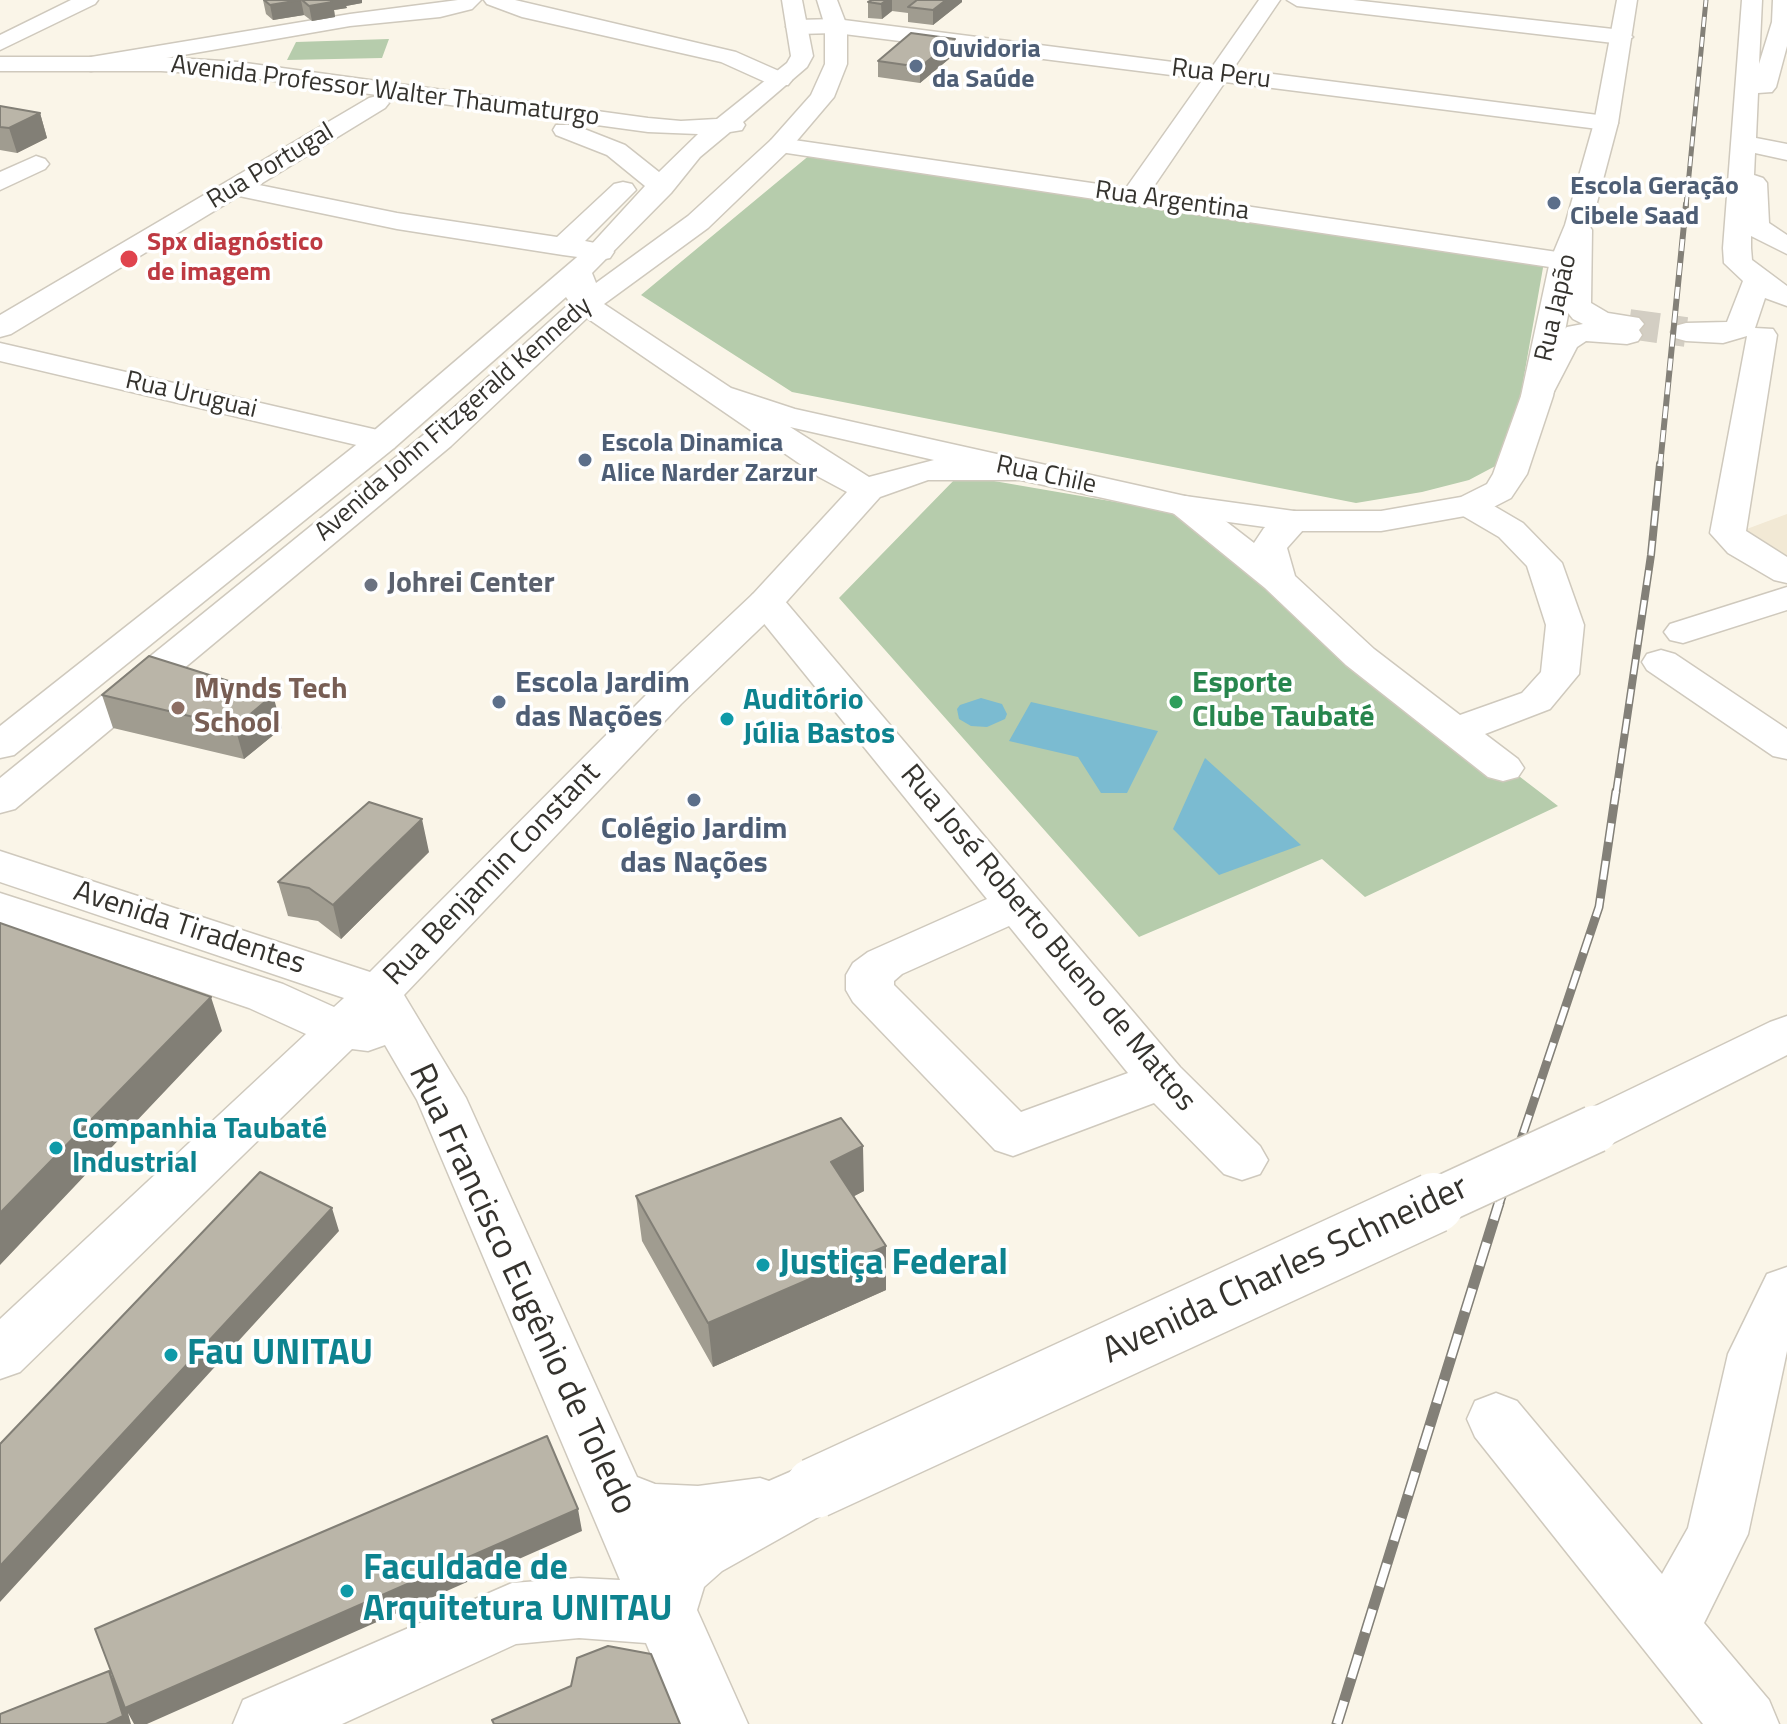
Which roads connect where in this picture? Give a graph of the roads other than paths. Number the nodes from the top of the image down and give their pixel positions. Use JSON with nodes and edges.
{"nodes":[{"id":1,"x":88,"y":0,"type":"edge"},
{"id":2,"x":471,"y":0,"type":"edge"},
{"id":3,"x":494,"y":0,"type":"edge"},
{"id":4,"x":792,"y":0,"type":"edge"},
{"id":5,"x":827,"y":0,"type":"edge"},
{"id":6,"x":1270,"y":0,"type":"edge"},
{"id":7,"x":1297,"y":0,"type":"edge"},
{"id":8,"x":1627,"y":0,"type":"edge"},
{"id":9,"x":1752,"y":0,"type":"edge"},
{"id":10,"x":1783,"y":0,"type":"edge"},
{"id":11,"x":391,"y":3,"type":"edge"},
{"id":12,"x":440,"y":11,"type":"junction"},
{"id":13,"x":417,"y":12,"type":"junction"},
{"id":14,"x":530,"y":12,"type":"junction"},
{"id":15,"x":350,"y":20,"type":"junction"},
{"id":16,"x":836,"y":26,"type":"junction"},
{"id":17,"x":797,"y":27,"type":"junction"},
{"id":18,"x":9,"y":35,"type":"edge"},
{"id":19,"x":1622,"y":37,"type":"junction"},
{"id":20,"x":228,"y":43,"type":"junction"},
{"id":21,"x":802,"y":56,"type":"junction"},
{"id":22,"x":728,"y":57,"type":"junction"},
{"id":23,"x":91,"y":64,"type":"junction"},
{"id":24,"x":6,"y":70,"type":"edge"},
{"id":25,"x":223,"y":72,"type":"junction"},
{"id":26,"x":1217,"y":75,"type":"junction"},
{"id":27,"x":780,"y":80,"type":"junction"},
{"id":28,"x":377,"y":103,"type":"junction"},
{"id":29,"x":1606,"y":123,"type":"junction"},
{"id":30,"x":721,"y":125,"type":"junction"},
{"id":31,"x":559,"y":128,"type":"junction"},
{"id":32,"x":773,"y":137,"type":"junction"},
{"id":33,"x":1749,"y":144,"type":"junction"},
{"id":34,"x":1787,"y":152,"type":"edge"},
{"id":35,"x":711,"y":157,"type":"junction"},
{"id":36,"x":36,"y":164,"type":"dead end"},
{"id":37,"x":0,"y":182,"type":"edge"},
{"id":38,"x":662,"y":187,"type":"junction"},
{"id":39,"x":237,"y":188,"type":"junction"},
{"id":40,"x":623,"y":190,"type":"dead end"},
{"id":41,"x":1133,"y":197,"type":"junction"},
{"id":42,"x":1578,"y":225,"type":"junction"},
{"id":43,"x":1787,"y":246,"type":"edge"},
{"id":44,"x":563,"y":247,"type":"junction"},
{"id":45,"x":594,"y":257,"type":"junction"},
{"id":46,"x":1564,"y":261,"type":"junction"},
{"id":47,"x":1787,"y":261,"type":"edge"},
{"id":48,"x":1758,"y":279,"type":"junction"},
{"id":49,"x":1787,"y":297,"type":"edge"},
{"id":50,"x":585,"y":304,"type":"junction"},
{"id":51,"x":0,"y":328,"type":"edge"},
{"id":52,"x":1775,"y":332,"type":"edge"},
{"id":53,"x":0,"y":352,"type":"edge"},
{"id":54,"x":717,"y":394,"type":"junction"},
{"id":55,"x":1537,"y":396,"type":"junction"},
{"id":56,"x":382,"y":441,"type":"junction"},
{"id":57,"x":1015,"y":471,"type":"junction"},
{"id":58,"x":868,"y":490,"type":"junction"},
{"id":59,"x":1185,"y":506,"type":"junction"},
{"id":60,"x":1470,"y":506,"type":"junction"},
{"id":61,"x":1294,"y":521,"type":"junction"},
{"id":62,"x":1381,"y":521,"type":"joint"},
{"id":63,"x":1787,"y":572,"type":"edge"},
{"id":64,"x":1278,"y":580,"type":"junction"},
{"id":65,"x":1787,"y":598,"type":"edge"},
{"id":66,"x":766,"y":602,"type":"junction"},
{"id":67,"x":1455,"y":731,"type":"junction"},
{"id":68,"x":0,"y":746,"type":"edge"},
{"id":69,"x":1787,"y":747,"type":"edge"},
{"id":70,"x":1503,"y":768,"type":"dead end"},
{"id":71,"x":0,"y":800,"type":"edge"},
{"id":72,"x":0,"y":866,"type":"edge"},
{"id":73,"x":1015,"y":905,"type":"junction"},
{"id":74,"x":0,"y":908,"type":"edge"},
{"id":75,"x":391,"y":1014,"type":"junction"},
{"id":76,"x":341,"y":1030,"type":"junction"},
{"id":77,"x":1787,"y":1034,"type":"edge"},
{"id":78,"x":1162,"y":1080,"type":"junction"},
{"id":79,"x":1242,"y":1160,"type":"dead end"},
{"id":80,"x":1787,"y":1290,"type":"edge"},
{"id":81,"x":0,"y":1355,"type":"edge"},
{"id":82,"x":1496,"y":1419,"type":"dead end"},
{"id":83,"x":799,"y":1496,"type":"junction"},
{"id":84,"x":617,"y":1497,"type":"junction"},
{"id":85,"x":664,"y":1614,"type":"junction"},
{"id":86,"x":1667,"y":1629,"type":"junction"},
{"id":87,"x":267,"y":1724,"type":"edge"},
{"id":88,"x":714,"y":1724,"type":"edge"},
{"id":89,"x":1745,"y":1724,"type":"edge"}],
"edges":[{"from":1,"to":18,"type":"street"},
{"from":2,"to":12,"type":"street"},
{"from":3,"to":14,"type":"street"},
{"from":4,"to":17,"type":"street"},
{"from":5,"to":16,"type":"street","name":"Avenida John Fitzgerald Kennedy"},
{"from":6,"to":26,"type":"street"},
{"from":7,"to":19,"type":"street"},
{"from":8,"to":19,"type":"street","name":"Rua Japão"},
{"from":9,"to":33,"type":"street"},
{"from":10,"to":33,"type":"street"},
{"from":11,"to":13,"type":"street"},
{"from":11,"to":15,"type":"street"},
{"from":12,"to":13,"type":"street"},
{"from":12,"to":14,"type":"street"},
{"from":13,"to":15,"type":"street"},
{"from":14,"to":22,"type":"street"},
{"from":15,"to":20,"type":"street"},
{"from":16,"to":17,"type":"street","name":"Rua Peru"},
{"from":16,"to":26,"type":"street","name":"Rua Peru"},
{"from":16,"to":32,"type":"street","name":"Avenida John Fitzgerald Kennedy"},
{"from":17,"to":21,"type":"street"},
{"from":18,"to":24,"type":"street"},
{"from":19,"to":29,"type":"street","name":"Rua Japão"},
{"from":20,"to":23,"type":"street"},
{"from":20,"to":25,"type":"street"},
{"from":21,"to":22,"type":"street"},
{"from":21,"to":27,"type":"street","name":"Avenida John Fitzgerald Kennedy"},
{"from":22,"to":27,"type":"street"},
{"from":23,"to":24,"type":"street","name":"Avenida Professor Walter Thaumaturgo"},
{"from":23,"to":25,"type":"street","name":"Avenida Professor Walter Thaumaturgo"},
{"from":24,"to":25,"type":"street","name":"Avenida Professor Walter Thaumaturgo"},
{"from":25,"to":28,"type":"street","name":"Avenida Professor Walter Thaumaturgo"},
{"from":25,"to":30,"type":"street","name":"Avenida Professor Walter Thaumaturgo"},
{"from":26,"to":29,"type":"street","name":"Rua Peru"},
{"from":26,"to":41,"type":"street"},
{"from":27,"to":30,"type":"street","name":"Avenida John Fitzgerald Kennedy"},
{"from":28,"to":31,"type":"street","name":"Avenida Professor Walter Thaumaturgo"},
{"from":28,"to":39,"type":"street","name":"Rua Portugal"},
{"from":29,"to":42,"type":"street","name":"Rua Japão"},
{"from":30,"to":32,"type":"street","name":"Avenida Professor Walter Thaumaturgo"},
{"from":30,"to":35,"type":"street","name":"Avenida John Fitzgerald Kennedy"},
{"from":31,"to":35,"type":"street","name":"Avenida Professor Walter Thaumaturgo"},
{"from":31,"to":38,"type":"street"},
{"from":32,"to":35,"type":"street","name":"Avenida Professor Walter Thaumaturgo"},
{"from":32,"to":41,"type":"street","name":"Rua Argentina"},
{"from":32,"to":50,"type":"street","name":"Avenida John Fitzgerald Kennedy"},
{"from":33,"to":34,"type":"street"},
{"from":33,"to":43,"type":"street"},
{"from":33,"to":48,"type":"street"},
{"from":35,"to":38,"type":"street","name":"Avenida John Fitzgerald Kennedy"},
{"from":36,"to":37,"type":"street"},
{"from":38,"to":45,"type":"street","name":"Avenida John Fitzgerald Kennedy"},
{"from":39,"to":44,"type":"street"},
{"from":39,"to":51,"type":"street","name":"Rua Portugal"},
{"from":40,"to":44,"type":"street"},
{"from":41,"to":46,"type":"street","name":"Rua Argentina"},
{"from":42,"to":46,"type":"street","name":"Rua Japão"},
{"from":42,"to":55,"type":"street"},
{"from":44,"to":45,"type":"street"},
{"from":45,"to":50,"type":"street"},
{"from":45,"to":56,"type":"street","name":"Avenida John Fitzgerald Kennedy"},
{"from":46,"to":55,"type":"street","name":"Rua Japão"},
{"from":47,"to":48,"type":"street"},
{"from":48,"to":49,"type":"street"},
{"from":48,"to":52,"type":"street"},
{"from":50,"to":54,"type":"street","name":"Rua Chile"},
{"from":50,"to":71,"type":"street","name":"Avenida John Fitzgerald Kennedy"},
{"from":52,"to":63,"type":"street"},
{"from":53,"to":56,"type":"street","name":"Rua Uruguai"},
{"from":54,"to":57,"type":"street","name":"Rua Chile"},
{"from":54,"to":58,"type":"street","name":"Rua Chile"},
{"from":55,"to":60,"type":"street","name":"Rua Japão"},
{"from":56,"to":68,"type":"street","name":"Avenida John Fitzgerald Kennedy"},
{"from":57,"to":58,"type":"street","name":"Rua Benjamin Constant"},
{"from":57,"to":59,"type":"street","name":"Rua Chile"},
{"from":58,"to":66,"type":"street","name":"Rua Benjamin Constant"},
{"from":59,"to":61,"type":"street","name":"Rua Chile"},
{"from":59,"to":64,"type":"street"},
{"from":60,"to":62,"type":"street","name":"Rua Japão"},
{"from":60,"to":67,"type":"street"},
{"from":61,"to":62,"type":"street","name":"Rua Chile"},
{"from":61,"to":64,"type":"street"},
{"from":64,"to":67,"type":"street"},
{"from":65,"to":69,"type":"street"},
{"from":66,"to":73,"type":"street","name":"Rua José Roberto Bueno de Mattos"},
{"from":66,"to":75,"type":"street","name":"Rua Benjamin Constant"},
{"from":67,"to":70,"type":"street"},
{"from":72,"to":75,"type":"street","name":"Avenida Tiradentes"},
{"from":73,"to":78,"type":"street","name":"Rua José Roberto Bueno de Mattos"},
{"from":73,"to":78,"type":"street"},
{"from":74,"to":76,"type":"street","name":"Avenida Tiradentes"},
{"from":75,"to":76,"type":"street","name":"Avenida Tiradentes"},
{"from":75,"to":84,"type":"street","name":"Rua Francisco Eugênio de Toledo"},
{"from":76,"to":81,"type":"street"},
{"from":77,"to":83,"type":"street","name":"Avenida Charles Schneider","bridge":true},
{"from":78,"to":79,"type":"street","name":"Rua José Roberto Bueno de Mattos"},
{"from":80,"to":86,"type":"street"},
{"from":82,"to":86,"type":"street"},
{"from":83,"to":84,"type":"street","name":"Avenida Charles Schneider"},
{"from":83,"to":85,"type":"street","name":"Avenida Charles Schneider"},
{"from":84,"to":85,"type":"street","name":"Rua Francisco Eugênio de Toledo"},
{"from":85,"to":87,"type":"street"},
{"from":85,"to":88,"type":"street","name":"Rua Francisco Eugênio de Toledo"},
{"from":86,"to":89,"type":"street"}]}
